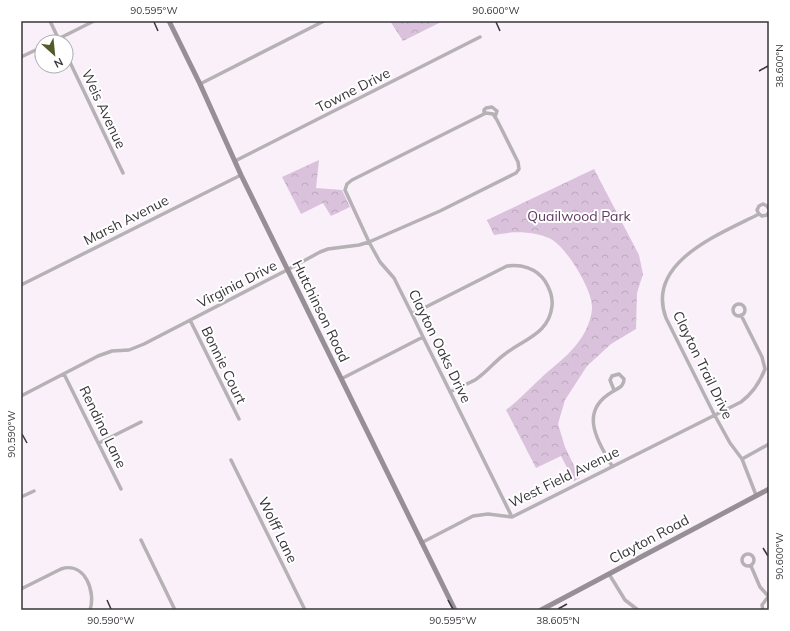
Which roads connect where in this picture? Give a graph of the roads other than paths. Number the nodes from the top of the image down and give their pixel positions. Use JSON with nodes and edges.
{"nodes":[{"id":1,"x":50,"y":21,"type":"edge"},
{"id":2,"x":94,"y":21,"type":"edge"},
{"id":3,"x":169,"y":21,"type":"edge"},
{"id":4,"x":324,"y":21,"type":"edge"},
{"id":5,"x":57,"y":34,"type":"edge"},
{"id":6,"x":71,"y":34,"type":"edge"},
{"id":7,"x":480,"y":37,"type":"dead end"},
{"id":8,"x":34,"y":51,"type":"edge"},
{"id":9,"x":21,"y":57,"type":"edge"},
{"id":10,"x":74,"y":71,"type":"edge"},
{"id":11,"x":200,"y":84,"type":"junction"},
{"id":12,"x":484,"y":114,"type":"junction"},
{"id":13,"x":495,"y":117,"type":"junction"},
{"id":14,"x":235,"y":161,"type":"junction"},
{"id":15,"x":122,"y":173,"type":"dead end"},
{"id":16,"x":241,"y":175,"type":"junction"},
{"id":17,"x":346,"y":188,"type":"joint"},
{"id":18,"x":769,"y":209,"type":"edge"},
{"id":19,"x":769,"y":212,"type":"edge"},
{"id":20,"x":758,"y":214,"type":"junction"},
{"id":21,"x":369,"y":242,"type":"junction"},
{"id":22,"x":287,"y":270,"type":"junction"},
{"id":23,"x":21,"y":285,"type":"edge"},
{"id":24,"x":412,"y":314,"type":"junction"},
{"id":25,"x":742,"y":315,"type":"dead end"},
{"id":26,"x":190,"y":320,"type":"junction"},
{"id":27,"x":423,"y":337,"type":"junction"},
{"id":28,"x":64,"y":374,"type":"junction"},
{"id":29,"x":340,"y":379,"type":"junction"},
{"id":30,"x":614,"y":390,"type":"junction"},
{"id":31,"x":450,"y":392,"type":"junction"},
{"id":32,"x":21,"y":396,"type":"edge"},
{"id":33,"x":714,"y":414,"type":"junction"},
{"id":34,"x":239,"y":420,"type":"dead end"},
{"id":35,"x":141,"y":422,"type":"dead end"},
{"id":36,"x":99,"y":443,"type":"junction"},
{"id":37,"x":769,"y":444,"type":"edge"},
{"id":38,"x":742,"y":459,"type":"junction"},
{"id":39,"x":231,"y":460,"type":"dead end"},
{"id":40,"x":612,"y":466,"type":"junction"},
{"id":41,"x":769,"y":488,"type":"edge"},
{"id":42,"x":121,"y":489,"type":"dead end"},
{"id":43,"x":34,"y":491,"type":"dead end"},
{"id":44,"x":756,"y":495,"type":"junction"},
{"id":45,"x":21,"y":497,"type":"edge"},
{"id":46,"x":512,"y":517,"type":"junction"},
{"id":47,"x":141,"y":540,"type":"dead end"},
{"id":48,"x":422,"y":543,"type":"junction"},
{"id":49,"x":751,"y":566,"type":"dead end"},
{"id":50,"x":609,"y":574,"type":"junction"},
{"id":51,"x":21,"y":589,"type":"edge"},
{"id":52,"x":768,"y":597,"type":"edge"},
{"id":53,"x":90,"y":610,"type":"edge"},
{"id":54,"x":175,"y":610,"type":"edge"},
{"id":55,"x":305,"y":610,"type":"edge"},
{"id":56,"x":455,"y":610,"type":"edge"},
{"id":57,"x":541,"y":610,"type":"edge"},
{"id":58,"x":638,"y":610,"type":"edge"},
{"id":59,"x":763,"y":610,"type":"edge"}],
"edges":[{"from":1,"to":5,"type":"street"},
{"from":2,"to":6,"type":"street"},
{"from":3,"to":11,"type":"street","name":"Hutchinson Road"},
{"from":4,"to":11,"type":"street"},
{"from":7,"to":14,"type":"street","name":"Towne Drive"},
{"from":8,"to":9,"type":"street"},
{"from":10,"to":15,"type":"street","name":"Weis Avenue"},
{"from":11,"to":14,"type":"street","name":"Hutchinson Road"},
{"from":12,"to":13,"type":"street"},
{"from":12,"to":13,"type":"street","name":"Virginia Drive"},
{"from":12,"to":17,"type":"street","name":"Virginia Drive"},
{"from":13,"to":21,"type":"street","name":"Virginia Drive"},
{"from":14,"to":16,"type":"street","name":"Hutchinson Road"},
{"from":16,"to":22,"type":"street","name":"Hutchinson Road"},
{"from":16,"to":23,"type":"street","name":"Marsh Avenue"},
{"from":17,"to":21,"type":"street","name":"Clayton Oaks Drive"},
{"from":18,"to":20,"type":"street"},
{"from":19,"to":20,"type":"street"},
{"from":20,"to":33,"type":"street","name":"Clayton Trail Drive"},
{"from":21,"to":22,"type":"street","name":"Virginia Drive"},
{"from":21,"to":24,"type":"street","name":"Clayton Oaks Drive"},
{"from":22,"to":26,"type":"street","name":"Virginia Drive"},
{"from":22,"to":29,"type":"street","name":"Hutchinson Road"},
{"from":24,"to":27,"type":"street","name":"Clayton Oaks Drive"},
{"from":24,"to":31,"type":"street"},
{"from":25,"to":33,"type":"street","name":"West Field Avenue"},
{"from":26,"to":28,"type":"street","name":"Virginia Drive"},
{"from":26,"to":34,"type":"street","name":"Bonnie Court"},
{"from":27,"to":29,"type":"street"},
{"from":27,"to":31,"type":"street","name":"Clayton Oaks Drive"},
{"from":28,"to":32,"type":"street","name":"Virginia Drive"},
{"from":28,"to":36,"type":"street","name":"Rendina Lane"},
{"from":29,"to":48,"type":"street","name":"Hutchinson Road"},
{"from":30,"to":30,"type":"street"},
{"from":30,"to":40,"type":"street"},
{"from":31,"to":46,"type":"street","name":"Clayton Oaks Drive"},
{"from":33,"to":38,"type":"street","name":"Clayton Trail Drive"},
{"from":33,"to":40,"type":"street","name":"West Field Avenue"},
{"from":35,"to":36,"type":"street"},
{"from":36,"to":42,"type":"street","name":"Rendina Lane"},
{"from":37,"to":38,"type":"street"},
{"from":38,"to":44,"type":"street","name":"Clayton Trail Drive"},
{"from":39,"to":55,"type":"street","name":"Wolff Lane"},
{"from":40,"to":46,"type":"street","name":"West Field Avenue"},
{"from":41,"to":44,"type":"street","name":"Clayton Road"},
{"from":43,"to":45,"type":"street"},
{"from":44,"to":50,"type":"street","name":"Clayton Road"},
{"from":46,"to":48,"type":"street","name":"West Field Avenue"},
{"from":47,"to":54,"type":"street"},
{"from":48,"to":56,"type":"street","name":"Hutchinson Road"},
{"from":49,"to":52,"type":"street"},
{"from":50,"to":57,"type":"street","name":"Clayton Road"},
{"from":50,"to":58,"type":"street"},
{"from":51,"to":53,"type":"street"},
{"from":52,"to":59,"type":"street"}]}
